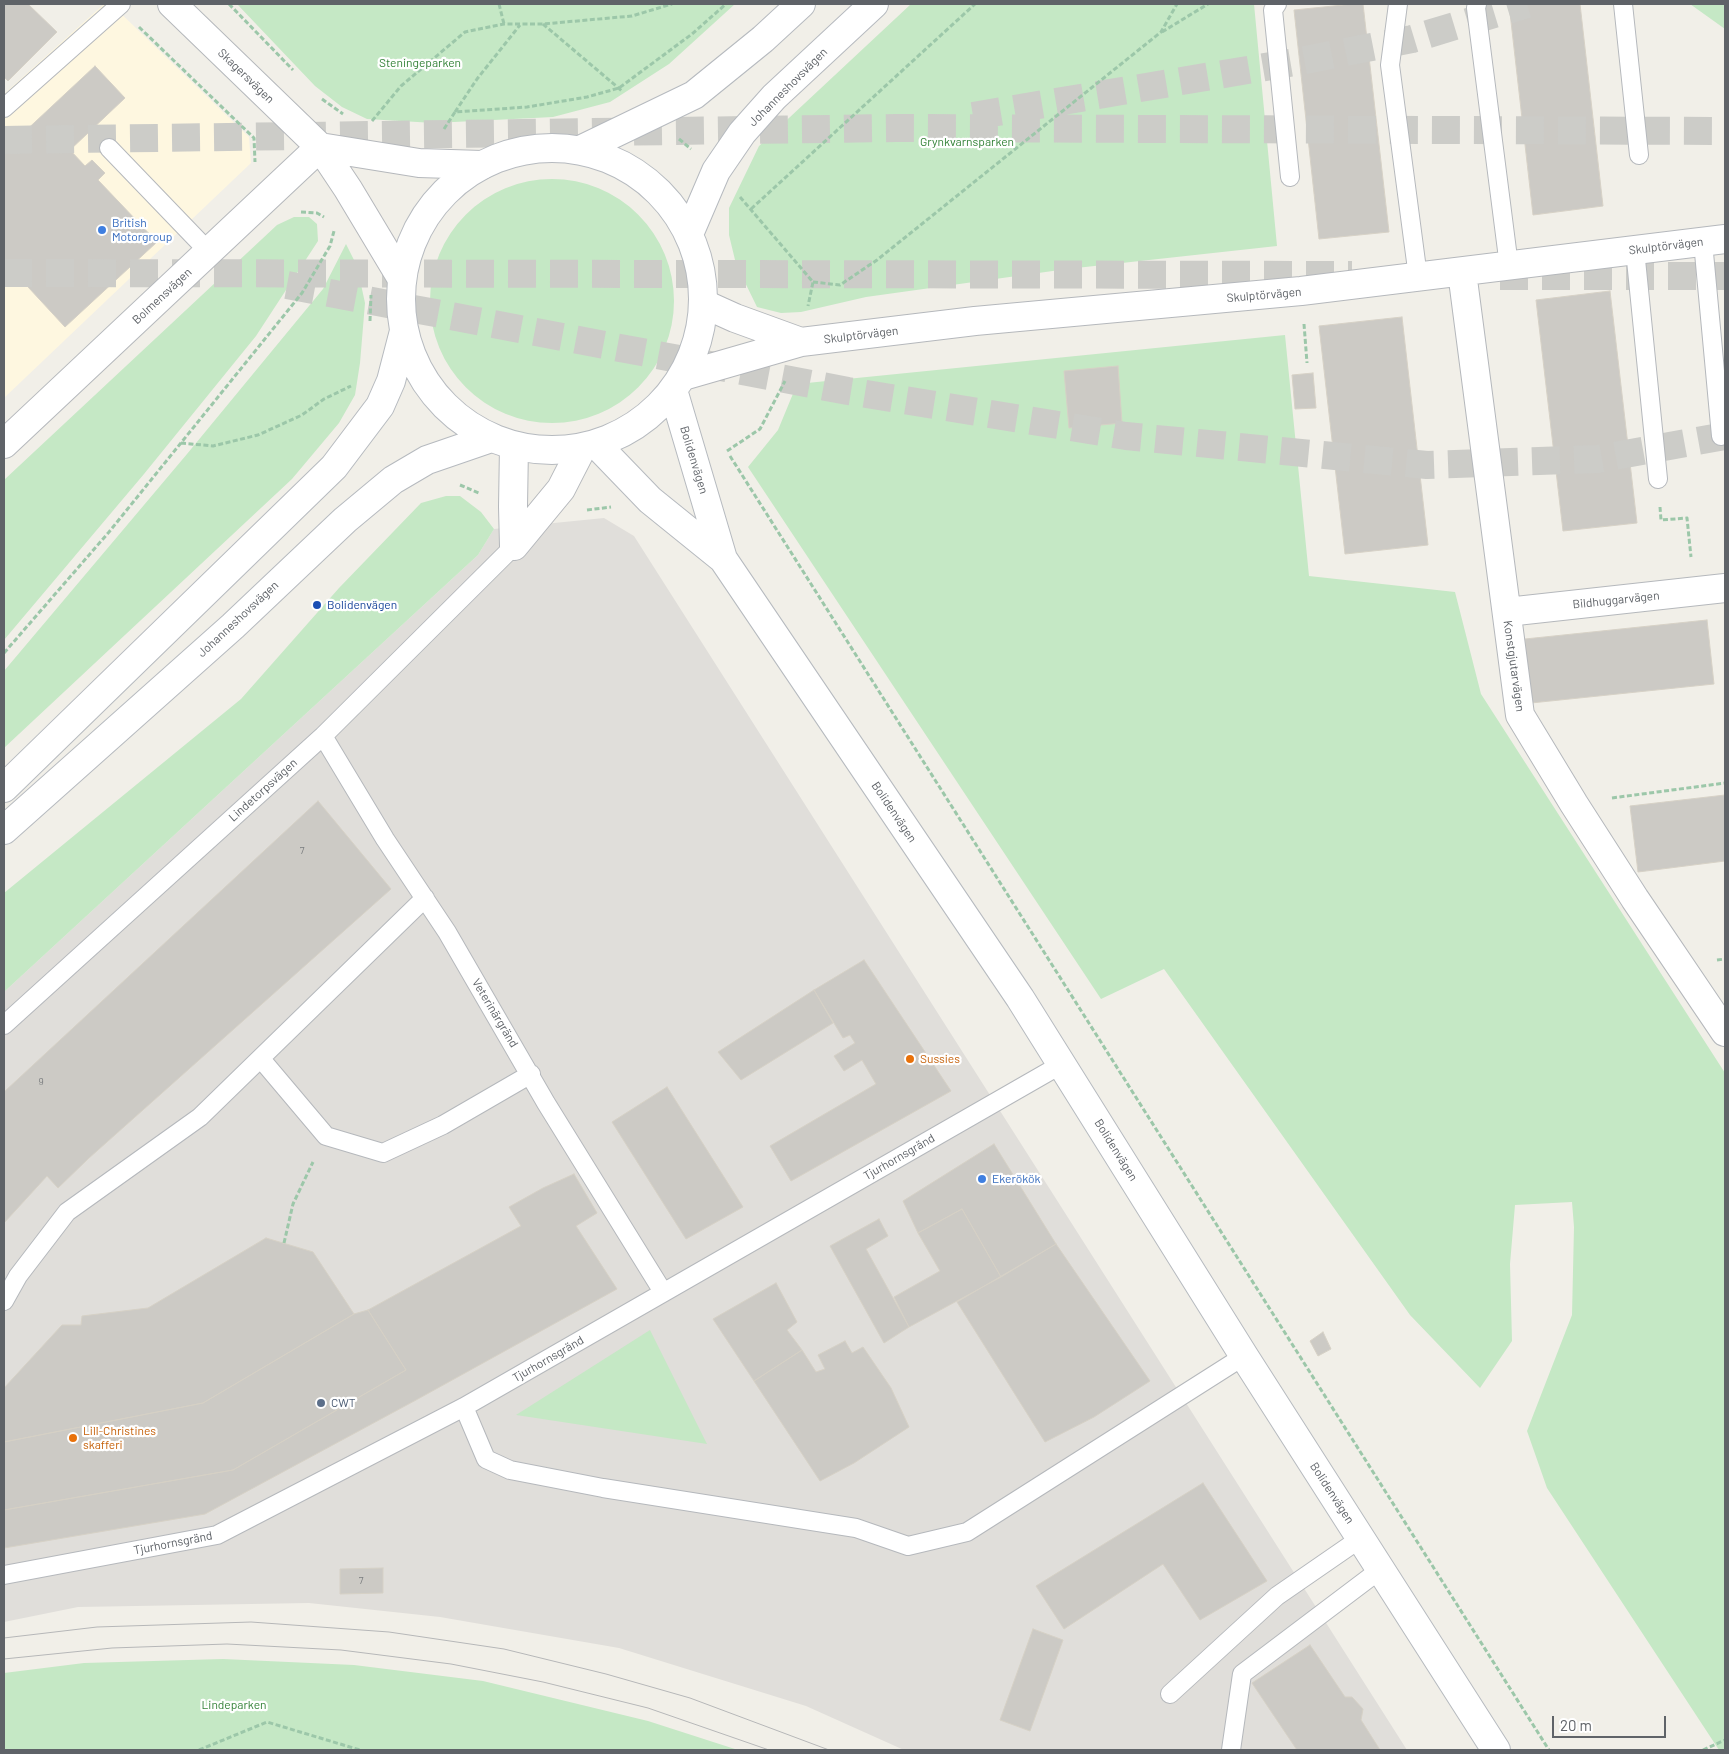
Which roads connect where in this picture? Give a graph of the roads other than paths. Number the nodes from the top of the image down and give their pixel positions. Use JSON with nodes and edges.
{"nodes":[{"id":1,"x":172,"y":4,"type":"edge"},
{"id":2,"x":801,"y":4,"type":"edge"},
{"id":3,"x":874,"y":4,"type":"edge"},
{"id":4,"x":1277,"y":4,"type":"edge"},
{"id":5,"x":1398,"y":4,"type":"edge"},
{"id":6,"x":1477,"y":4,"type":"edge"},
{"id":7,"x":1623,"y":4,"type":"edge"},
{"id":8,"x":120,"y":5,"type":"edge"},
{"id":9,"x":4,"y":108,"type":"edge"},
{"id":10,"x":320,"y":147,"type":"junction"},
{"id":11,"x":109,"y":148,"type":"dead end"},
{"id":12,"x":580,"y":150,"type":"junction"},
{"id":13,"x":1639,"y":155,"type":"dead end"},
{"id":14,"x":482,"y":165,"type":"junction"},
{"id":15,"x":1290,"y":177,"type":"dead end"},
{"id":16,"x":689,"y":234,"type":"junction"},
{"id":17,"x":1714,"y":241,"type":"edge"},
{"id":18,"x":1635,"y":250,"type":"junction"},
{"id":19,"x":208,"y":252,"type":"junction"},
{"id":20,"x":1509,"y":266,"type":"junction"},
{"id":21,"x":1462,"y":272,"type":"junction"},
{"id":22,"x":1418,"y":278,"type":"junction"},
{"id":23,"x":402,"y":279,"type":"junction"},
{"id":24,"x":704,"y":304,"type":"junction"},
{"id":25,"x":404,"y":331,"type":"junction"},
{"id":26,"x":801,"y":342,"type":"junction"},
{"id":27,"x":678,"y":383,"type":"junction"},
{"id":28,"x":1721,"y":436,"type":"dead end"},
{"id":29,"x":502,"y":442,"type":"junction"},
{"id":30,"x":4,"y":444,"type":"edge"},
{"id":31,"x":589,"y":446,"type":"junction"},
{"id":32,"x":1658,"y":479,"type":"dead end"},
{"id":33,"x":514,"y":546,"type":"junction"},
{"id":34,"x":723,"y":559,"type":"junction"},
{"id":35,"x":1725,"y":588,"type":"edge"},
{"id":36,"x":1507,"y":612,"type":"junction"},
{"id":37,"x":323,"y":736,"type":"junction"},
{"id":38,"x":4,"y":788,"type":"edge"},
{"id":39,"x":4,"y":830,"type":"edge"},
{"id":40,"x":425,"y":898,"type":"junction"},
{"id":41,"x":4,"y":1025,"type":"edge"},
{"id":42,"x":1725,"y":1032,"type":"edge"},
{"id":43,"x":261,"y":1059,"type":"junction"},
{"id":44,"x":1062,"y":1064,"type":"junction"},
{"id":45,"x":531,"y":1074,"type":"junction"},
{"id":46,"x":663,"y":1292,"type":"junction"},
{"id":47,"x":4,"y":1301,"type":"edge"},
{"id":48,"x":1244,"y":1356,"type":"junction"},
{"id":49,"x":464,"y":1407,"type":"junction"},
{"id":50,"x":1361,"y":1538,"type":"junction"},
{"id":51,"x":1381,"y":1569,"type":"junction"},
{"id":52,"x":4,"y":1575,"type":"edge"},
{"id":53,"x":1170,"y":1694,"type":"dead end"},
{"id":54,"x":1231,"y":1750,"type":"edge"},
{"id":55,"x":1496,"y":1750,"type":"edge"}],
"edges":[{"from":1,"to":10,"type":"main road","name":"Skagersvägen"},
{"from":2,"to":12,"type":"main road"},
{"from":3,"to":16,"type":"main road","name":"Johanneshovsvägen"},
{"from":4,"to":15,"type":"lane"},
{"from":5,"to":22,"type":"lane"},
{"from":6,"to":20,"type":"lane"},
{"from":7,"to":13,"type":"lane"},
{"from":8,"to":9,"type":"lane"},
{"from":10,"to":14,"type":"main road"},
{"from":10,"to":19,"type":"main road","name":"Bolmensvägen"},
{"from":10,"to":23,"type":"main road","name":"Skagersvägen"},
{"from":11,"to":19,"type":"lane"},
{"from":12,"to":14,"type":"main road"},
{"from":12,"to":16,"type":"main road"},
{"from":14,"to":23,"type":"main road"},
{"from":16,"to":24,"type":"main road"},
{"from":17,"to":18,"type":"main road","name":"Skulptörvägen"},
{"from":17,"to":28,"type":"lane"},
{"from":18,"to":20,"type":"main road","name":"Skulptörvägen"},
{"from":18,"to":32,"type":"lane"},
{"from":19,"to":30,"type":"main road","name":"Bolmensvägen"},
{"from":20,"to":21,"type":"main road","name":"Skulptörvägen"},
{"from":21,"to":22,"type":"main road","name":"Skulptörvägen"},
{"from":21,"to":36,"type":"main road","name":"Konstgjutarvägen"},
{"from":22,"to":26,"type":"main road","name":"Skulptörvägen"},
{"from":23,"to":25,"type":"main road"},
{"from":24,"to":26,"type":"main road","name":"Skulptörvägen"},
{"from":24,"to":27,"type":"main road"},
{"from":25,"to":29,"type":"main road"},
{"from":25,"to":38,"type":"main road"},
{"from":26,"to":27,"type":"main road","name":"Skulptörvägen"},
{"from":27,"to":31,"type":"main road"},
{"from":27,"to":34,"type":"main road","name":"Bolidenvägen"},
{"from":29,"to":31,"type":"main road"},
{"from":29,"to":33,"type":"main road"},
{"from":29,"to":39,"type":"main road","name":"Johanneshovsvägen"},
{"from":31,"to":33,"type":"main road","name":"Lindetorpsvägen"},
{"from":31,"to":34,"type":"main road","name":"Bolidenvägen"},
{"from":33,"to":37,"type":"lane","name":"Lindetorpsvägen"},
{"from":34,"to":44,"type":"main road","name":"Bolidenvägen"},
{"from":35,"to":36,"type":"main road","name":"Bildhuggarvägen"},
{"from":36,"to":42,"type":"main road","name":"Konstgjutarvägen"},
{"from":37,"to":40,"type":"lane","name":"Veterinärgränd"},
{"from":37,"to":41,"type":"lane","name":"Lindetorpsvägen"},
{"from":40,"to":43,"type":"lane"},
{"from":40,"to":45,"type":"lane","name":"Veterinärgränd"},
{"from":43,"to":45,"type":"lane"},
{"from":43,"to":47,"type":"lane"},
{"from":44,"to":46,"type":"lane","name":"Tjurhornsgränd"},
{"from":44,"to":48,"type":"main road","name":"Bolidenvägen"},
{"from":45,"to":46,"type":"lane","name":"Veterinärgränd"},
{"from":46,"to":49,"type":"lane","name":"Tjurhornsgränd"},
{"from":48,"to":49,"type":"lane"},
{"from":48,"to":50,"type":"main road","name":"Bolidenvägen"},
{"from":49,"to":52,"type":"lane","name":"Tjurhornsgränd"},
{"from":50,"to":51,"type":"main road","name":"Bolidenvägen"},
{"from":50,"to":53,"type":"lane"},
{"from":51,"to":54,"type":"lane"},
{"from":51,"to":55,"type":"main road","name":"Bolidenvägen"}]}
